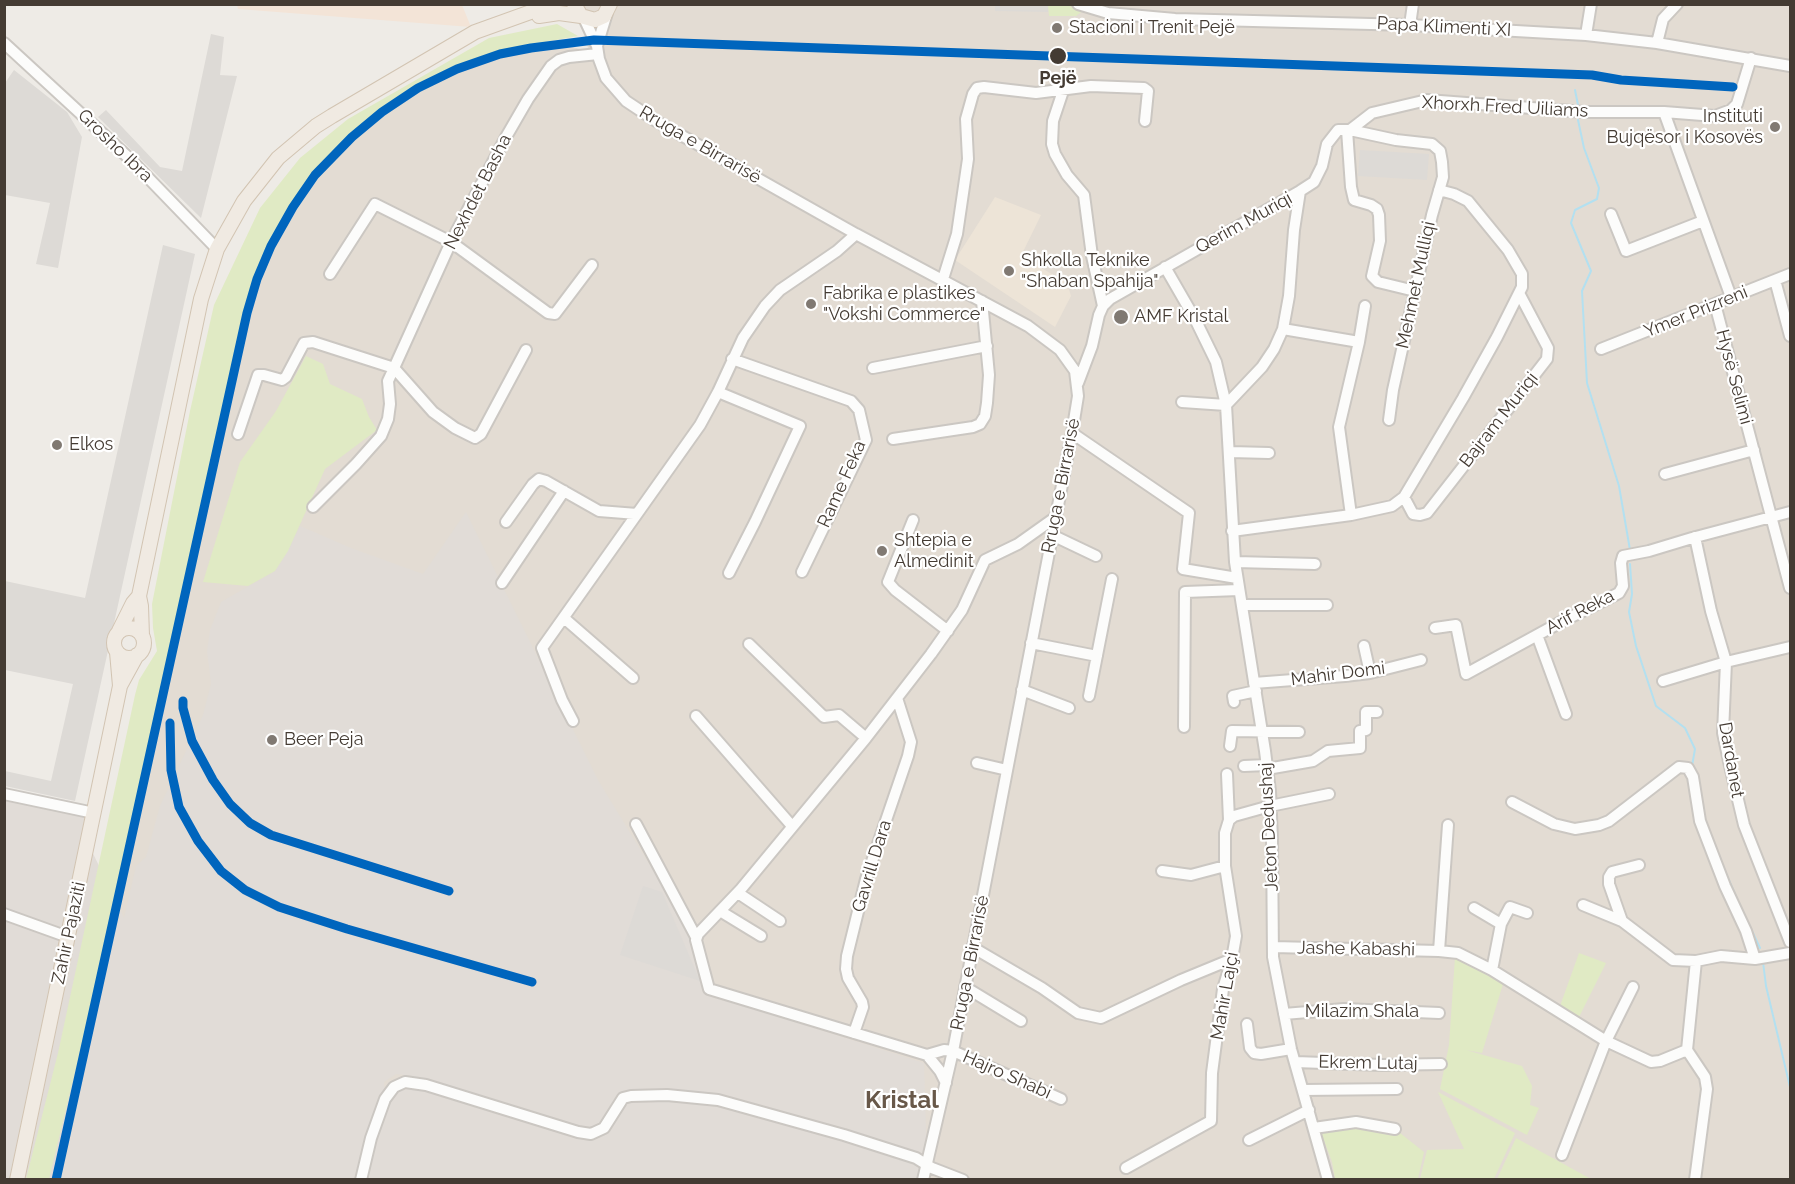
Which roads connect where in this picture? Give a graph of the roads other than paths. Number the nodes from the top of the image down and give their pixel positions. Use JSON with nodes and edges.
{"nodes":[{"id":1,"x":553,"y":4,"type":"edge"},
{"id":2,"x":624,"y":4,"type":"edge"},
{"id":3,"x":1078,"y":4,"type":"edge"},
{"id":4,"x":1413,"y":4,"type":"edge"},
{"id":5,"x":1591,"y":4,"type":"edge"},
{"id":6,"x":1677,"y":4,"type":"edge"},
{"id":7,"x":1093,"y":7,"type":"edge"},
{"id":8,"x":608,"y":9,"type":"edge"},
{"id":9,"x":580,"y":13,"type":"edge"},
{"id":10,"x":517,"y":19,"type":"junction"},
{"id":11,"x":1410,"y":25,"type":"junction"},
{"id":12,"x":1586,"y":35,"type":"junction"},
{"id":13,"x":1657,"y":43,"type":"junction"},
{"id":14,"x":6,"y":47,"type":"edge"},
{"id":15,"x":597,"y":50,"type":"junction"},
{"id":16,"x":1751,"y":58,"type":"junction"},
{"id":17,"x":1791,"y":66,"type":"edge"},
{"id":18,"x":1063,"y":91,"type":"junction"},
{"id":19,"x":1664,"y":112,"type":"junction"},
{"id":20,"x":1145,"y":121,"type":"dead end"},
{"id":21,"x":1348,"y":130,"type":"junction"},
{"id":22,"x":1439,"y":190,"type":"junction"},
{"id":23,"x":1300,"y":191,"type":"junction"},
{"id":24,"x":1611,"y":214,"type":"dead end"},
{"id":25,"x":1703,"y":221,"type":"junction"},
{"id":26,"x":856,"y":234,"type":"junction"},
{"id":27,"x":451,"y":242,"type":"junction"},
{"id":28,"x":217,"y":249,"type":"junction"},
{"id":29,"x":592,"y":265,"type":"dead end"},
{"id":30,"x":1165,"y":267,"type":"junction"},
{"id":31,"x":330,"y":274,"type":"dead end"},
{"id":32,"x":1791,"y":274,"type":"edge"},
{"id":33,"x":943,"y":279,"type":"junction"},
{"id":34,"x":1775,"y":280,"type":"junction"},
{"id":35,"x":1415,"y":291,"type":"junction"},
{"id":36,"x":1519,"y":293,"type":"junction"},
{"id":37,"x":1731,"y":297,"type":"junction"},
{"id":38,"x":982,"y":301,"type":"junction"},
{"id":39,"x":1715,"y":304,"type":"junction"},
{"id":40,"x":1103,"y":306,"type":"junction"},
{"id":41,"x":1365,"y":306,"type":"dead end"},
{"id":42,"x":1283,"y":329,"type":"junction"},
{"id":43,"x":1791,"y":336,"type":"edge"},
{"id":44,"x":1359,"y":342,"type":"junction"},
{"id":45,"x":987,"y":346,"type":"junction"},
{"id":46,"x":1601,"y":349,"type":"dead end"},
{"id":47,"x":526,"y":350,"type":"dead end"},
{"id":48,"x":732,"y":358,"type":"junction"},
{"id":49,"x":394,"y":368,"type":"junction"},
{"id":50,"x":873,"y":368,"type":"dead end"},
{"id":51,"x":1078,"y":383,"type":"junction"},
{"id":52,"x":718,"y":392,"type":"junction"},
{"id":53,"x":1182,"y":402,"type":"dead end"},
{"id":54,"x":1226,"y":405,"type":"junction"},
{"id":55,"x":1389,"y":420,"type":"dead end"},
{"id":56,"x":1072,"y":433,"type":"junction"},
{"id":57,"x":238,"y":434,"type":"dead end"},
{"id":58,"x":893,"y":439,"type":"dead end"},
{"id":59,"x":1754,"y":450,"type":"junction"},
{"id":60,"x":1230,"y":452,"type":"junction"},
{"id":61,"x":1269,"y":453,"type":"dead end"},
{"id":62,"x":1665,"y":474,"type":"dead end"},
{"id":63,"x":564,"y":491,"type":"junction"},
{"id":64,"x":1404,"y":497,"type":"junction"},
{"id":65,"x":313,"y":507,"type":"dead end"},
{"id":66,"x":1791,"y":512,"type":"edge"},
{"id":67,"x":637,"y":514,"type":"junction"},
{"id":68,"x":1351,"y":515,"type":"junction"},
{"id":69,"x":1056,"y":517,"type":"junction"},
{"id":70,"x":1773,"y":517,"type":"junction"},
{"id":71,"x":913,"y":520,"type":"dead end"},
{"id":72,"x":506,"y":522,"type":"dead end"},
{"id":73,"x":1232,"y":531,"type":"junction"},
{"id":74,"x":1052,"y":535,"type":"junction"},
{"id":75,"x":1695,"y":537,"type":"junction"},
{"id":76,"x":1095,"y":556,"type":"dead end"},
{"id":77,"x":1235,"y":562,"type":"junction"},
{"id":78,"x":1316,"y":564,"type":"dead end"},
{"id":79,"x":802,"y":572,"type":"dead end"},
{"id":80,"x":729,"y":573,"type":"dead end"},
{"id":81,"x":1237,"y":578,"type":"junction"},
{"id":82,"x":1112,"y":579,"type":"dead end"},
{"id":83,"x":502,"y":582,"type":"dead end"},
{"id":84,"x":1791,"y":588,"type":"edge"},
{"id":85,"x":1239,"y":590,"type":"junction"},
{"id":86,"x":139,"y":596,"type":"junction"},
{"id":87,"x":1242,"y":605,"type":"junction"},
{"id":88,"x":1328,"y":605,"type":"dead end"},
{"id":89,"x":564,"y":618,"type":"junction"},
{"id":90,"x":1435,"y":628,"type":"dead end"},
{"id":91,"x":948,"y":631,"type":"junction"},
{"id":92,"x":119,"y":632,"type":"junction"},
{"id":93,"x":1537,"y":635,"type":"junction"},
{"id":94,"x":142,"y":636,"type":"junction"},
{"id":95,"x":1031,"y":643,"type":"junction"},
{"id":96,"x":749,"y":644,"type":"dead end"},
{"id":97,"x":1364,"y":646,"type":"dead end"},
{"id":98,"x":1791,"y":647,"type":"edge"},
{"id":99,"x":117,"y":652,"type":"junction"},
{"id":100,"x":137,"y":655,"type":"junction"},
{"id":101,"x":1097,"y":656,"type":"junction"},
{"id":102,"x":1421,"y":660,"type":"dead end"},
{"id":103,"x":1726,"y":662,"type":"junction"},
{"id":104,"x":1370,"y":673,"type":"junction"},
{"id":105,"x":633,"y":678,"type":"dead end"},
{"id":106,"x":1663,"y":681,"type":"dead end"},
{"id":107,"x":120,"y":686,"type":"junction"},
{"id":108,"x":1255,"y":687,"type":"junction"},
{"id":109,"x":1022,"y":690,"type":"junction"},
{"id":110,"x":1089,"y":696,"type":"dead end"},
{"id":111,"x":897,"y":698,"type":"junction"},
{"id":112,"x":1234,"y":702,"type":"dead end"},
{"id":113,"x":1069,"y":708,"type":"dead end"},
{"id":114,"x":1377,"y":712,"type":"dead end"},
{"id":115,"x":1566,"y":714,"type":"dead end"},
{"id":116,"x":696,"y":716,"type":"dead end"},
{"id":117,"x":573,"y":721,"type":"dead end"},
{"id":118,"x":1184,"y":727,"type":"dead end"},
{"id":119,"x":1262,"y":731,"type":"junction"},
{"id":120,"x":1299,"y":732,"type":"dead end"},
{"id":121,"x":866,"y":738,"type":"junction"},
{"id":122,"x":1230,"y":746,"type":"dead end"},
{"id":123,"x":977,"y":763,"type":"dead end"},
{"id":124,"x":1244,"y":766,"type":"dead end"},
{"id":125,"x":1267,"y":767,"type":"junction"},
{"id":126,"x":1007,"y":770,"type":"junction"},
{"id":127,"x":1227,"y":774,"type":"dead end"},
{"id":128,"x":4,"y":794,"type":"edge"},
{"id":129,"x":1329,"y":794,"type":"dead end"},
{"id":130,"x":1512,"y":802,"type":"dead end"},
{"id":131,"x":1270,"y":806,"type":"junction"},
{"id":132,"x":94,"y":813,"type":"junction"},
{"id":133,"x":1229,"y":820,"type":"junction"},
{"id":134,"x":636,"y":824,"type":"dead end"},
{"id":135,"x":1448,"y":825,"type":"dead end"},
{"id":136,"x":792,"y":826,"type":"junction"},
{"id":137,"x":1639,"y":865,"type":"dead end"},
{"id":138,"x":1225,"y":866,"type":"junction"},
{"id":139,"x":1162,"y":871,"type":"dead end"},
{"id":140,"x":738,"y":893,"type":"junction"},
{"id":141,"x":1583,"y":905,"type":"dead end"},
{"id":142,"x":1474,"y":908,"type":"dead end"},
{"id":143,"x":720,"y":911,"type":"junction"},
{"id":144,"x":1527,"y":913,"type":"dead end"},
{"id":145,"x":4,"y":914,"type":"edge"},
{"id":146,"x":780,"y":921,"type":"dead end"},
{"id":147,"x":1622,"y":921,"type":"junction"},
{"id":148,"x":1501,"y":924,"type":"junction"},
{"id":149,"x":761,"y":936,"type":"dead end"},
{"id":150,"x":68,"y":937,"type":"junction"},
{"id":151,"x":696,"y":937,"type":"junction"},
{"id":152,"x":1791,"y":942,"type":"edge"},
{"id":153,"x":1273,"y":947,"type":"junction"},
{"id":154,"x":972,"y":948,"type":"junction"},
{"id":155,"x":1438,"y":951,"type":"junction"},
{"id":156,"x":1791,"y":953,"type":"edge"},
{"id":157,"x":1232,"y":959,"type":"junction"},
{"id":158,"x":1755,"y":959,"type":"junction"},
{"id":159,"x":1696,"y":961,"type":"junction"},
{"id":160,"x":1492,"y":970,"type":"junction"},
{"id":161,"x":965,"y":987,"type":"junction"},
{"id":162,"x":1633,"y":987,"type":"dead end"},
{"id":163,"x":1440,"y":1012,"type":"dead end"},
{"id":164,"x":1284,"y":1014,"type":"junction"},
{"id":165,"x":1021,"y":1021,"type":"dead end"},
{"id":166,"x":1247,"y":1024,"type":"dead end"},
{"id":167,"x":854,"y":1033,"type":"junction"},
{"id":168,"x":1606,"y":1041,"type":"junction"},
{"id":169,"x":1291,"y":1049,"type":"junction"},
{"id":170,"x":1688,"y":1050,"type":"junction"},
{"id":171,"x":953,"y":1051,"type":"junction"},
{"id":172,"x":927,"y":1055,"type":"junction"},
{"id":173,"x":1295,"y":1062,"type":"junction"},
{"id":174,"x":1441,"y":1064,"type":"dead end"},
{"id":175,"x":946,"y":1083,"type":"junction"},
{"id":176,"x":1397,"y":1089,"type":"dead end"},
{"id":177,"x":1303,"y":1090,"type":"junction"},
{"id":178,"x":1060,"y":1099,"type":"dead end"},
{"id":179,"x":1309,"y":1110,"type":"junction"},
{"id":180,"x":1314,"y":1128,"type":"junction"},
{"id":181,"x":1395,"y":1129,"type":"dead end"},
{"id":182,"x":1249,"y":1140,"type":"dead end"},
{"id":183,"x":1562,"y":1155,"type":"dead end"},
{"id":184,"x":927,"y":1164,"type":"junction"},
{"id":185,"x":1126,"y":1168,"type":"dead end"},
{"id":186,"x":16,"y":1179,"type":"edge"},
{"id":187,"x":361,"y":1179,"type":"edge"},
{"id":188,"x":923,"y":1179,"type":"edge"},
{"id":189,"x":963,"y":1179,"type":"edge"},
{"id":190,"x":1328,"y":1179,"type":"edge"},
{"id":191,"x":1695,"y":1179,"type":"edge"}],
"edges":[{"from":1,"to":10,"type":"main road"},
{"from":2,"to":8,"type":"main road"},
{"from":3,"to":7,"type":"street","name":"Papa Klimenti XI"},
{"from":4,"to":11,"type":"street"},
{"from":5,"to":12,"type":"street"},
{"from":6,"to":13,"type":"street"},
{"from":7,"to":11,"type":"street","name":"Papa Klimenti XI"},
{"from":8,"to":9,"type":"main road"},
{"from":8,"to":15,"type":"street"},
{"from":9,"to":10,"type":"main road"},
{"from":9,"to":15,"type":"street","name":"Rruga e Birrarisë"},
{"from":10,"to":28,"type":"main road"},
{"from":11,"to":12,"type":"street","name":"Papa Klimenti XI"},
{"from":12,"to":13,"type":"street","name":"Papa Klimenti XI"},
{"from":13,"to":16,"type":"street","name":"Papa Klimenti XI"},
{"from":14,"to":28,"type":"street","name":"Grosho Ibra"},
{"from":15,"to":26,"type":"street","name":"Rruga e Birrarisë"},
{"from":15,"to":27,"type":"street","name":"Nexhdet Basha"},
{"from":16,"to":17,"type":"street","name":"Papa Klimenti XI"},
{"from":16,"to":19,"type":"street","name":"Xhorxh Fred Uiliams"},
{"from":18,"to":20,"type":"street"},
{"from":18,"to":33,"type":"street"},
{"from":18,"to":40,"type":"street"},
{"from":19,"to":21,"type":"street","name":"Xhorxh Fred Uiliams"},
{"from":19,"to":25,"type":"street"},
{"from":21,"to":22,"type":"street","name":"Mehmet Mulliqi"},
{"from":21,"to":23,"type":"street","name":"Qerim Muriqi"},
{"from":21,"to":35,"type":"street"},
{"from":22,"to":35,"type":"street","name":"Mehmet Mulliqi"},
{"from":22,"to":36,"type":"street","name":"Bajram Muriqi"},
{"from":23,"to":30,"type":"street","name":"Qerim Muriqi"},
{"from":23,"to":42,"type":"street"},
{"from":24,"to":25,"type":"street"},
{"from":25,"to":37,"type":"street"},
{"from":26,"to":33,"type":"street","name":"Rruga e Birrarisë"},
{"from":26,"to":48,"type":"street"},
{"from":27,"to":29,"type":"street"},
{"from":27,"to":31,"type":"street"},
{"from":27,"to":49,"type":"street","name":"Nexhdet Basha"},
{"from":28,"to":86,"type":"main road"},
{"from":30,"to":40,"type":"street","name":"Qerim Muriqi"},
{"from":30,"to":54,"type":"street","name":"Jeton Dedushaj"},
{"from":32,"to":34,"type":"street","name":"Ymer Prizreni"},
{"from":33,"to":38,"type":"street","name":"Rruga e Birrarisë"},
{"from":34,"to":37,"type":"street","name":"Ymer Prizreni"},
{"from":34,"to":43,"type":"street"},
{"from":35,"to":55,"type":"street","name":"Mehmet Mulliqi"},
{"from":36,"to":64,"type":"street","name":"Bajram Muriqi"},
{"from":36,"to":64,"type":"street","name":"Bajram Muriqi"},
{"from":37,"to":39,"type":"street","name":"Ymer Prizreni"},
{"from":38,"to":45,"type":"street"},
{"from":38,"to":51,"type":"street","name":"Rruga e Birrarisë"},
{"from":39,"to":46,"type":"street","name":"Ymer Prizreni"},
{"from":39,"to":59,"type":"street","name":"Hysë Selimi"},
{"from":40,"to":51,"type":"street"},
{"from":41,"to":44,"type":"street"},
{"from":42,"to":44,"type":"street"},
{"from":42,"to":54,"type":"street"},
{"from":44,"to":68,"type":"street"},
{"from":45,"to":50,"type":"street"},
{"from":45,"to":58,"type":"street"},
{"from":47,"to":49,"type":"street"},
{"from":48,"to":52,"type":"street"},
{"from":48,"to":79,"type":"street","name":"Rame Feka"},
{"from":49,"to":57,"type":"street"},
{"from":49,"to":65,"type":"street","name":"Nexhdet Basha"},
{"from":51,"to":56,"type":"street","name":"Rruga e Birrarisë"},
{"from":52,"to":67,"type":"street"},
{"from":52,"to":80,"type":"street"},
{"from":53,"to":54,"type":"street"},
{"from":54,"to":60,"type":"street","name":"Jeton Dedushaj"},
{"from":56,"to":69,"type":"street","name":"Rruga e Birrarisë"},
{"from":56,"to":81,"type":"street"},
{"from":59,"to":62,"type":"street","name":"Hysë Selimi"},
{"from":59,"to":70,"type":"street","name":"Hysë Selimi"},
{"from":60,"to":61,"type":"street"},
{"from":60,"to":73,"type":"street","name":"Jeton Dedushaj"},
{"from":63,"to":67,"type":"street"},
{"from":63,"to":72,"type":"street"},
{"from":63,"to":83,"type":"street"},
{"from":64,"to":68,"type":"street"},
{"from":66,"to":70,"type":"street"},
{"from":67,"to":89,"type":"street"},
{"from":68,"to":73,"type":"street"},
{"from":69,"to":74,"type":"street","name":"Rruga e Birrarisë"},
{"from":69,"to":91,"type":"street"},
{"from":70,"to":75,"type":"street"},
{"from":70,"to":84,"type":"street","name":"Hysë Selimi"},
{"from":71,"to":91,"type":"street"},
{"from":73,"to":77,"type":"street","name":"Jeton Dedushaj"},
{"from":74,"to":76,"type":"street"},
{"from":74,"to":95,"type":"street","name":"Rruga e Birrarisë"},
{"from":75,"to":93,"type":"street","name":"Arif Reka"},
{"from":75,"to":103,"type":"street","name":"Dardanet"},
{"from":77,"to":78,"type":"street"},
{"from":77,"to":81,"type":"street","name":"Jeton Dedushaj"},
{"from":81,"to":85,"type":"street","name":"Jeton Dedushaj"},
{"from":82,"to":101,"type":"street"},
{"from":85,"to":87,"type":"street","name":"Jeton Dedushaj"},
{"from":85,"to":118,"type":"street"},
{"from":86,"to":92,"type":"main road"},
{"from":86,"to":94,"type":"main road"},
{"from":87,"to":88,"type":"street"},
{"from":87,"to":108,"type":"street","name":"Jeton Dedushaj"},
{"from":89,"to":105,"type":"street"},
{"from":89,"to":117,"type":"street"},
{"from":90,"to":93,"type":"street","name":"Arif Reka"},
{"from":91,"to":111,"type":"street"},
{"from":92,"to":94,"type":"main road"},
{"from":92,"to":99,"type":"main road"},
{"from":93,"to":115,"type":"street","name":"Arif Reka"},
{"from":94,"to":100,"type":"main road"},
{"from":95,"to":101,"type":"street"},
{"from":95,"to":109,"type":"street","name":"Rruga e Birrarisë"},
{"from":96,"to":121,"type":"street"},
{"from":97,"to":104,"type":"street"},
{"from":98,"to":103,"type":"street"},
{"from":99,"to":100,"type":"main road"},
{"from":99,"to":107,"type":"main road","name":"Zahir Pajaziti"},
{"from":100,"to":107,"type":"main road","name":"Zahir Pajaziti"},
{"from":101,"to":110,"type":"street"},
{"from":102,"to":104,"type":"street","name":"Mahir Domi"},
{"from":103,"to":106,"type":"street"},
{"from":103,"to":152,"type":"street","name":"Dardanet"},
{"from":104,"to":108,"type":"street","name":"Mahir Domi"},
{"from":107,"to":132,"type":"main road","name":"Zahir Pajaziti"},
{"from":108,"to":112,"type":"street"},
{"from":108,"to":119,"type":"street","name":"Jeton Dedushaj"},
{"from":109,"to":113,"type":"street"},
{"from":109,"to":126,"type":"street","name":"Rruga e Birrarisë"},
{"from":111,"to":121,"type":"street"},
{"from":111,"to":167,"type":"street","name":"Gavrill Dara"},
{"from":114,"to":125,"type":"street"},
{"from":116,"to":136,"type":"street"},
{"from":119,"to":120,"type":"street"},
{"from":119,"to":122,"type":"street"},
{"from":119,"to":125,"type":"street","name":"Jeton Dedushaj"},
{"from":121,"to":136,"type":"street"},
{"from":123,"to":126,"type":"street"},
{"from":124,"to":125,"type":"street"},
{"from":125,"to":131,"type":"street","name":"Jeton Dedushaj"},
{"from":126,"to":154,"type":"street","name":"Rruga e Birrarisë"},
{"from":127,"to":133,"type":"street","name":"Mahir Lajçi"},
{"from":128,"to":132,"type":"street"},
{"from":129,"to":131,"type":"street"},
{"from":130,"to":158,"type":"street"},
{"from":131,"to":133,"type":"street"},
{"from":131,"to":153,"type":"street","name":"Jeton Dedushaj"},
{"from":132,"to":150,"type":"main road","name":"Zahir Pajaziti"},
{"from":133,"to":138,"type":"street","name":"Mahir Lajçi"},
{"from":134,"to":151,"type":"street"},
{"from":135,"to":155,"type":"street","name":"Jashe Kabashi"},
{"from":136,"to":140,"type":"street"},
{"from":137,"to":147,"type":"street"},
{"from":138,"to":139,"type":"street"},
{"from":138,"to":157,"type":"street","name":"Mahir Lajçi"},
{"from":140,"to":143,"type":"street"},
{"from":140,"to":146,"type":"street"},
{"from":141,"to":147,"type":"street"},
{"from":142,"to":148,"type":"street"},
{"from":143,"to":149,"type":"street"},
{"from":143,"to":151,"type":"street"},
{"from":144,"to":148,"type":"street"},
{"from":145,"to":150,"type":"street"},
{"from":147,"to":159,"type":"street"},
{"from":148,"to":160,"type":"street"},
{"from":150,"to":186,"type":"main road","name":"Zahir Pajaziti"},
{"from":151,"to":167,"type":"street"},
{"from":153,"to":155,"type":"street","name":"Jashe Kabashi"},
{"from":153,"to":164,"type":"street","name":"Jeton Dedushaj"},
{"from":154,"to":157,"type":"street"},
{"from":154,"to":161,"type":"street","name":"Rruga e Birrarisë"},
{"from":155,"to":160,"type":"street","name":"Jashe Kabashi"},
{"from":156,"to":158,"type":"street"},
{"from":157,"to":185,"type":"street","name":"Mahir Lajçi"},
{"from":158,"to":159,"type":"street"},
{"from":159,"to":170,"type":"street"},
{"from":160,"to":168,"type":"street","name":"Jashe Kabashi"},
{"from":161,"to":165,"type":"street"},
{"from":161,"to":171,"type":"street","name":"Rruga e Birrarisë"},
{"from":162,"to":168,"type":"street"},
{"from":163,"to":164,"type":"street","name":"Milazim Shala"},
{"from":164,"to":169,"type":"street","name":"Jeton Dedushaj"},
{"from":166,"to":169,"type":"street"},
{"from":167,"to":172,"type":"street"},
{"from":168,"to":170,"type":"street","name":"Jashe Kabashi"},
{"from":168,"to":183,"type":"street"},
{"from":169,"to":173,"type":"street","name":"Jeton Dedushaj"},
{"from":170,"to":191,"type":"street"},
{"from":171,"to":172,"type":"street"},
{"from":171,"to":175,"type":"street","name":"Rruga e Birrarisë"},
{"from":171,"to":178,"type":"street","name":"Hajro Shabi"},
{"from":172,"to":175,"type":"street"},
{"from":173,"to":174,"type":"street","name":"Ekrem Lutaj"},
{"from":173,"to":177,"type":"street","name":"Jeton Dedushaj"},
{"from":175,"to":184,"type":"street","name":"Rruga e Birrarisë"},
{"from":176,"to":177,"type":"street"},
{"from":177,"to":179,"type":"street","name":"Jeton Dedushaj"},
{"from":179,"to":180,"type":"street","name":"Jeton Dedushaj"},
{"from":179,"to":182,"type":"street"},
{"from":180,"to":181,"type":"street"},
{"from":180,"to":190,"type":"street","name":"Jeton Dedushaj"},
{"from":184,"to":187,"type":"street"},
{"from":184,"to":188,"type":"street","name":"Rruga e Birrarisë"},
{"from":184,"to":189,"type":"street"}]}
